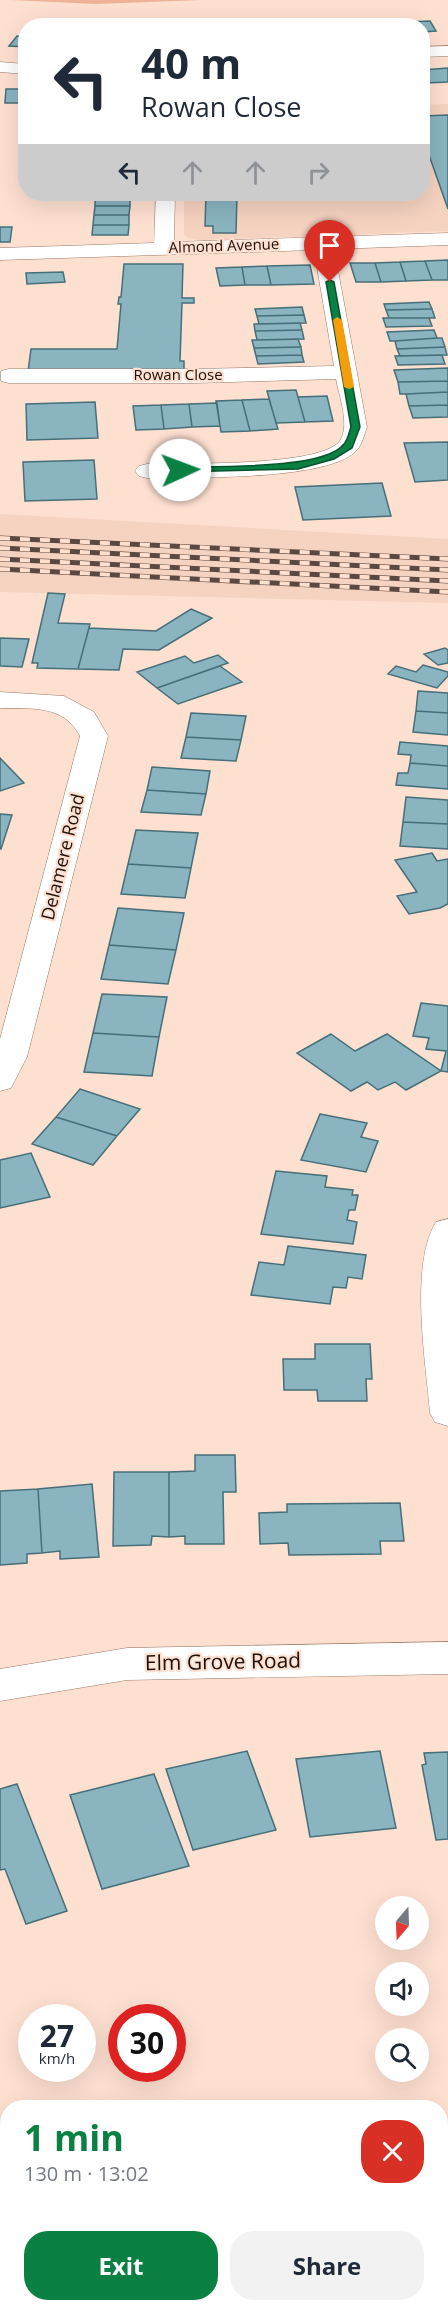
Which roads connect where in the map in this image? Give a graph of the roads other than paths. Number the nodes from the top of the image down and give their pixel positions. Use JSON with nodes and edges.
{"nodes":[{"id":1,"x":448,"y":51,"type":"edge"},
{"id":2,"x":430,"y":52,"type":"edge"},
{"id":3,"x":0,"y":68,"type":"edge"},
{"id":4,"x":18,"y":69,"type":"edge"},
{"id":5,"x":165,"y":201,"type":"edge"},
{"id":6,"x":448,"y":239,"type":"edge"},
{"id":7,"x":322,"y":243,"type":"junction"},
{"id":8,"x":164,"y":248,"type":"junction"},
{"id":9,"x":0,"y":254,"type":"edge"},
{"id":10,"x":347,"y":372,"type":"junction"},
{"id":11,"x":9,"y":376,"type":"dead end"},
{"id":12,"x":147,"y":471,"type":"dead end"},
{"id":13,"x":0,"y":700,"type":"edge"},
{"id":14,"x":0,"y":1081,"type":"edge"},
{"id":15,"x":448,"y":1230,"type":"edge"},
{"id":16,"x":448,"y":1413,"type":"edge"},
{"id":17,"x":448,"y":1658,"type":"edge"},
{"id":18,"x":0,"y":1685,"type":"edge"}],
"edges":[{"from":1,"to":2,"type":"street"},
{"from":3,"to":4,"type":"street"},
{"from":5,"to":8,"type":"street"},
{"from":6,"to":7,"type":"street","name":"Almond Avenue"},
{"from":7,"to":8,"type":"street","name":"Almond Avenue"},
{"from":7,"to":10,"type":"street"},
{"from":8,"to":9,"type":"street","name":"Almond Avenue"},
{"from":10,"to":11,"type":"street","name":"Rowan Close"},
{"from":10,"to":12,"type":"street"},
{"from":13,"to":14,"type":"street","name":"Delamere Road"},
{"from":15,"to":16,"type":"street"},
{"from":17,"to":18,"type":"street","name":"Elm Grove Road"}]}
